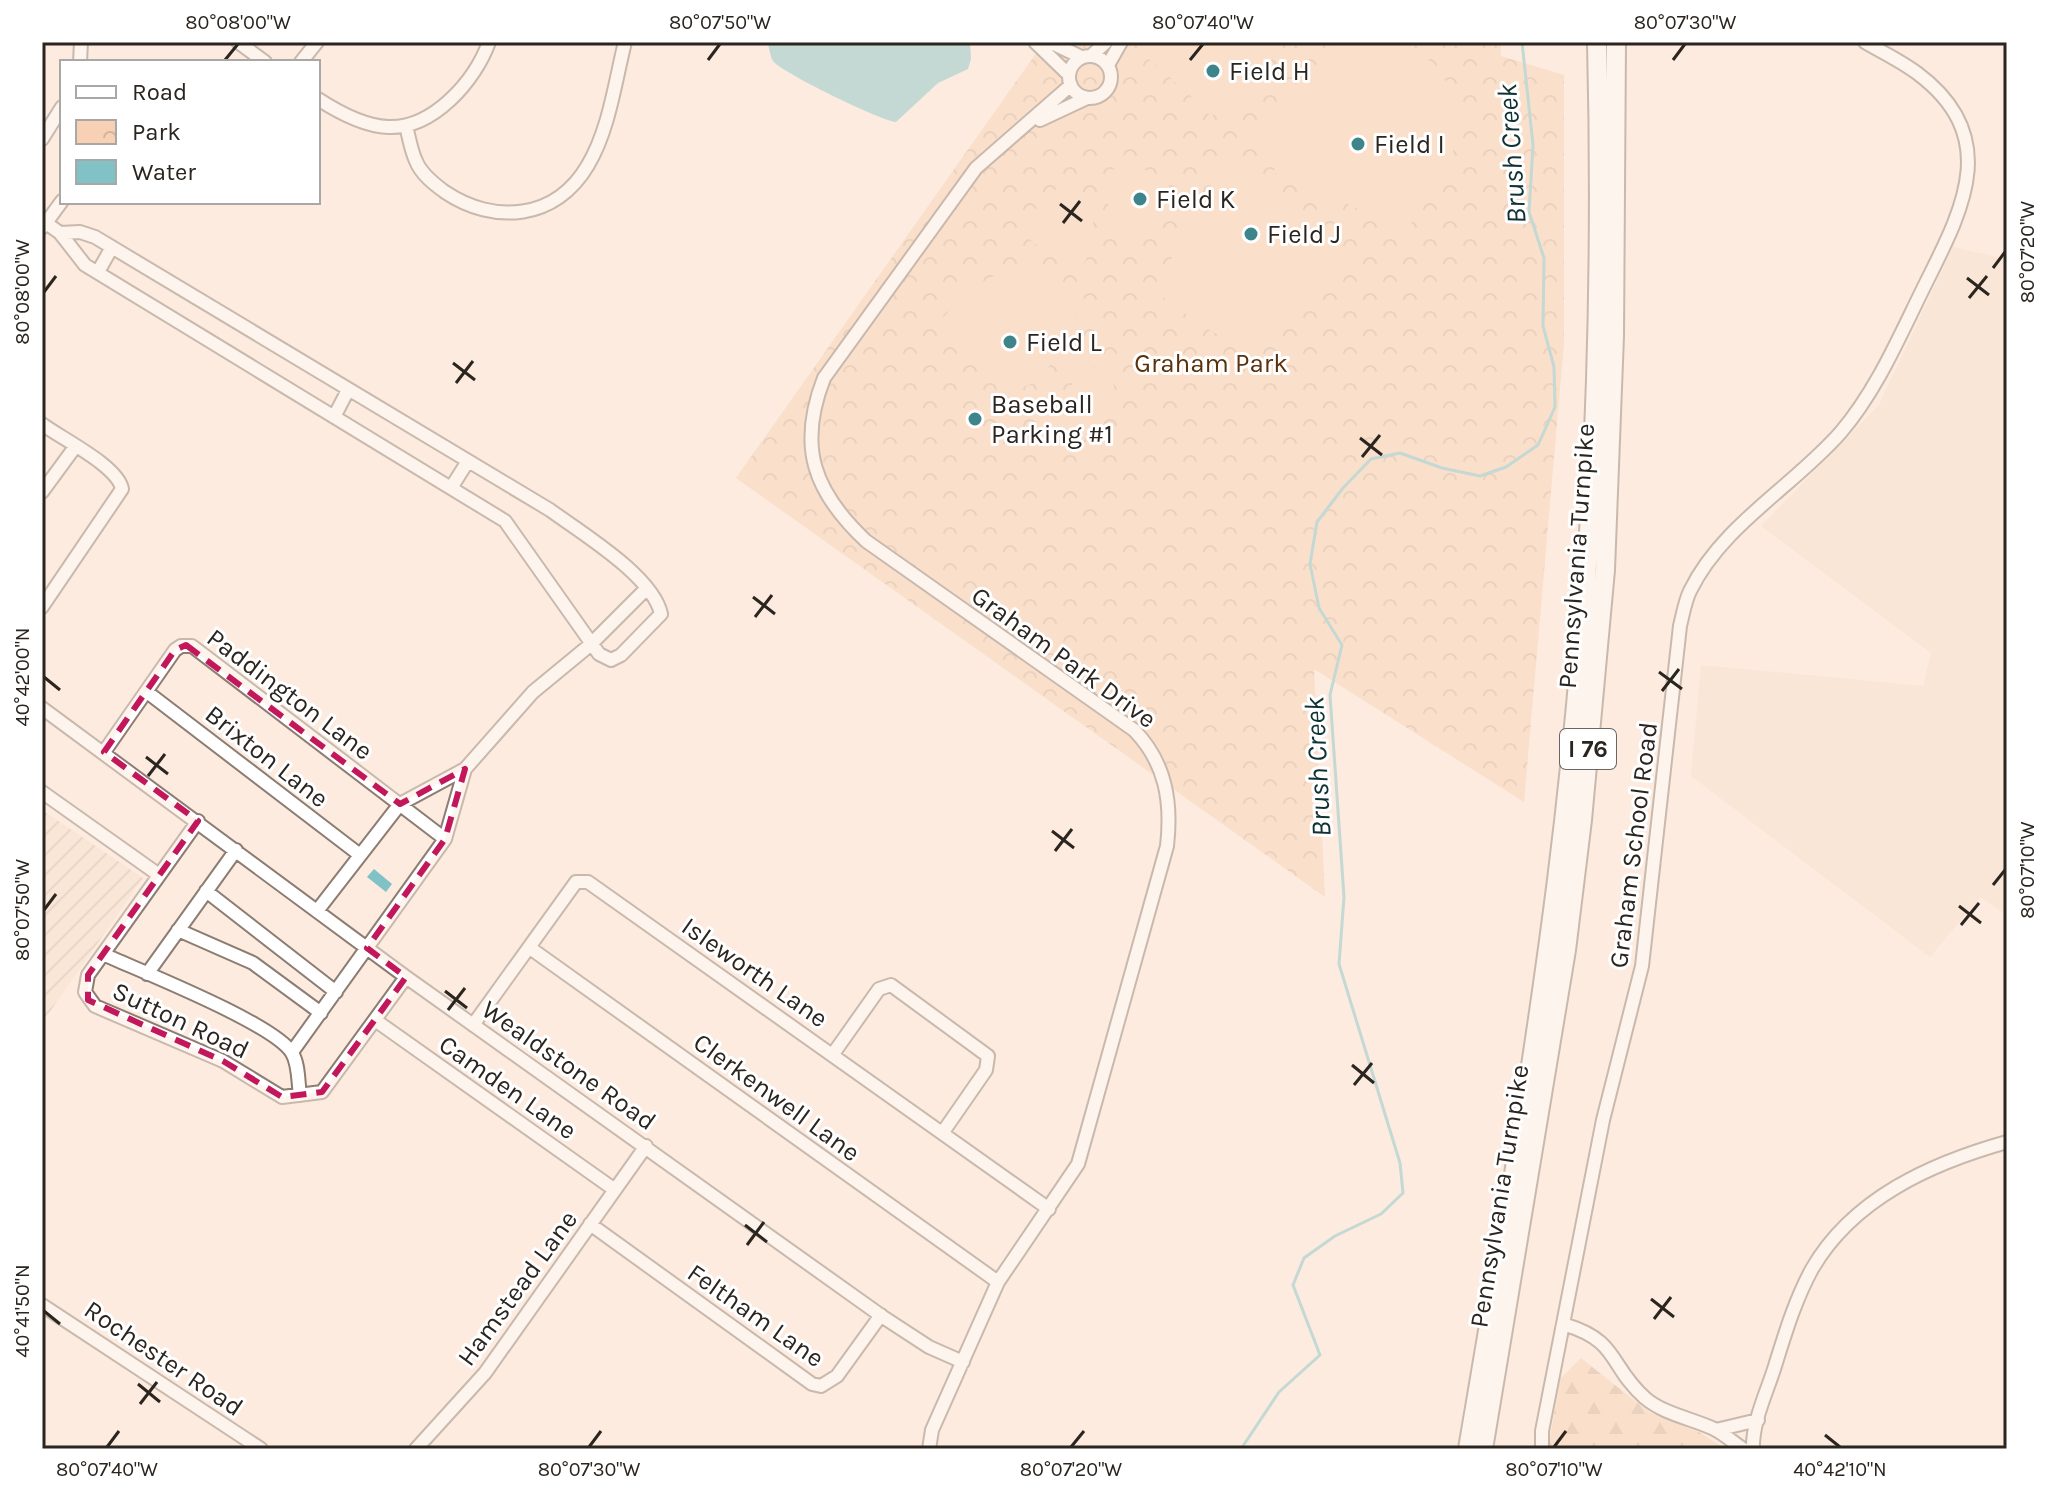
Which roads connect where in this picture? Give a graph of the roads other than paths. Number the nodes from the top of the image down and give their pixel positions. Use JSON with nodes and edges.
{"nodes":[{"id":1,"x":238,"y":42,"type":"edge"},
{"id":2,"x":317,"y":42,"type":"edge"},
{"id":3,"x":489,"y":42,"type":"edge"},
{"id":4,"x":625,"y":42,"type":"edge"},
{"id":5,"x":1035,"y":42,"type":"edge"},
{"id":6,"x":1050,"y":42,"type":"edge"},
{"id":7,"x":1106,"y":42,"type":"edge"},
{"id":8,"x":1121,"y":42,"type":"edge"},
{"id":9,"x":1597,"y":42,"type":"edge"},
{"id":10,"x":1616,"y":42,"type":"edge"},
{"id":11,"x":1865,"y":42,"type":"edge"},
{"id":12,"x":1086,"y":56,"type":"junction"},
{"id":13,"x":262,"y":60,"type":"edge"},
{"id":14,"x":303,"y":60,"type":"edge"},
{"id":15,"x":1108,"y":65,"type":"junction"},
{"id":16,"x":1070,"y":80,"type":"junction"},
{"id":17,"x":1087,"y":98,"type":"junction"},
{"id":18,"x":320,"y":100,"type":"edge"},
{"id":19,"x":60,"y":110,"type":"edge"},
{"id":20,"x":406,"y":126,"type":"junction"},
{"id":21,"x":1026,"y":127,"type":"junction"},
{"id":22,"x":42,"y":139,"type":"edge"},
{"id":23,"x":60,"y":203,"type":"edge"},
{"id":24,"x":43,"y":224,"type":"edge"},
{"id":25,"x":60,"y":233,"type":"junction"},
{"id":26,"x":112,"y":247,"type":"junction"},
{"id":27,"x":98,"y":272,"type":"junction"},
{"id":28,"x":232,"y":320,"type":"junction"},
{"id":29,"x":217,"y":344,"type":"junction"},
{"id":30,"x":348,"y":390,"type":"junction"},
{"id":31,"x":334,"y":417,"type":"junction"},
{"id":32,"x":46,"y":427,"type":"edge"},
{"id":33,"x":42,"y":443,"type":"edge"},
{"id":34,"x":75,"y":447,"type":"junction"},
{"id":35,"x":468,"y":461,"type":"junction"},
{"id":36,"x":451,"y":488,"type":"junction"},
{"id":37,"x":42,"y":492,"type":"edge"},
{"id":38,"x":646,"y":589,"type":"junction"},
{"id":39,"x":42,"y":607,"type":"edge"},
{"id":40,"x":590,"y":645,"type":"junction"},
{"id":41,"x":147,"y":692,"type":"junction"},
{"id":42,"x":42,"y":708,"type":"edge"},
{"id":43,"x":104,"y":752,"type":"junction"},
{"id":44,"x":465,"y":769,"type":"junction"},
{"id":45,"x":42,"y":792,"type":"edge"},
{"id":46,"x":400,"y":804,"type":"junction"},
{"id":47,"x":198,"y":821,"type":"junction"},
{"id":48,"x":445,"y":839,"type":"junction"},
{"id":49,"x":236,"y":850,"type":"junction"},
{"id":50,"x":360,"y":855,"type":"junction"},
{"id":51,"x":159,"y":875,"type":"junction"},
{"id":52,"x":206,"y":891,"type":"junction"},
{"id":53,"x":317,"y":911,"type":"junction"},
{"id":54,"x":178,"y":930,"type":"junction"},
{"id":55,"x":367,"y":948,"type":"junction"},
{"id":56,"x":530,"y":948,"type":"junction"},
{"id":57,"x":103,"y":954,"type":"junction"},
{"id":58,"x":147,"y":974,"type":"junction"},
{"id":59,"x":406,"y":977,"type":"junction"},
{"id":60,"x":336,"y":992,"type":"junction"},
{"id":61,"x":321,"y":1013,"type":"junction"},
{"id":62,"x":375,"y":1020,"type":"junction"},
{"id":63,"x":473,"y":1025,"type":"junction"},
{"id":64,"x":292,"y":1052,"type":"junction"},
{"id":65,"x":833,"y":1054,"type":"junction"},
{"id":66,"x":300,"y":1095,"type":"junction"},
{"id":67,"x":943,"y":1132,"type":"junction"},
{"id":68,"x":2007,"y":1142,"type":"edge"},
{"id":69,"x":646,"y":1146,"type":"junction"},
{"id":70,"x":615,"y":1190,"type":"junction"},
{"id":71,"x":1049,"y":1209,"type":"junction"},
{"id":72,"x":590,"y":1224,"type":"junction"},
{"id":73,"x":998,"y":1282,"type":"junction"},
{"id":74,"x":42,"y":1305,"type":"edge"},
{"id":75,"x":881,"y":1315,"type":"junction"},
{"id":76,"x":1566,"y":1325,"type":"junction"},
{"id":77,"x":963,"y":1362,"type":"junction"},
{"id":78,"x":1758,"y":1420,"type":"junction"},
{"id":79,"x":1716,"y":1430,"type":"junction"},
{"id":80,"x":261,"y":1449,"type":"edge"},
{"id":81,"x":416,"y":1449,"type":"edge"},
{"id":82,"x":929,"y":1449,"type":"edge"},
{"id":83,"x":1468,"y":1449,"type":"edge"},
{"id":84,"x":1483,"y":1449,"type":"edge"},
{"id":85,"x":1542,"y":1449,"type":"edge"},
{"id":86,"x":1743,"y":1449,"type":"edge"},
{"id":87,"x":1753,"y":1449,"type":"edge"}],
"edges":[{"from":1,"to":13,"type":"street"},
{"from":2,"to":14,"type":"street"},
{"from":3,"to":20,"type":"street"},
{"from":4,"to":20,"type":"street"},
{"from":5,"to":16,"type":"street"},
{"from":6,"to":12,"type":"street"},
{"from":7,"to":12,"type":"street","name":"Graham Park Drive"},
{"from":8,"to":15,"type":"street","name":"Graham Park Drive"},
{"from":9,"to":83,"type":"highway","name":"Pennsylvania Turnpike","number":"I 76"},
{"from":10,"to":84,"type":"highway","name":"Pennsylvania Turnpike","number":"I 76"},
{"from":11,"to":76,"type":"street","name":"Graham School Road"},
{"from":12,"to":15,"type":"street"},
{"from":12,"to":16,"type":"street","name":"Graham Park Drive"},
{"from":15,"to":17,"type":"street","name":"Graham Park Drive"},
{"from":16,"to":17,"type":"street"},
{"from":16,"to":21,"type":"street","name":"Graham Park Drive"},
{"from":17,"to":21,"type":"street","name":"Graham Park Drive"},
{"from":18,"to":20,"type":"street"},
{"from":19,"to":22,"type":"street"},
{"from":21,"to":71,"type":"street","name":"Graham Park Drive"},
{"from":23,"to":24,"type":"street"},
{"from":24,"to":25,"type":"street"},
{"from":25,"to":26,"type":"street"},
{"from":25,"to":27,"type":"street"},
{"from":26,"to":27,"type":"street"},
{"from":26,"to":28,"type":"street"},
{"from":27,"to":29,"type":"street"},
{"from":28,"to":29,"type":"street"},
{"from":28,"to":30,"type":"street"},
{"from":29,"to":31,"type":"street"},
{"from":30,"to":31,"type":"street"},
{"from":30,"to":35,"type":"street"},
{"from":31,"to":36,"type":"street"},
{"from":32,"to":33,"type":"street"},
{"from":32,"to":34,"type":"street"},
{"from":34,"to":37,"type":"street"},
{"from":34,"to":39,"type":"street"},
{"from":35,"to":36,"type":"street"},
{"from":35,"to":38,"type":"street"},
{"from":36,"to":40,"type":"street"},
{"from":38,"to":40,"type":"street"},
{"from":38,"to":40,"type":"street"},
{"from":40,"to":44,"type":"street"},
{"from":41,"to":43,"type":"street","name":"Paddington Lane"},
{"from":41,"to":46,"type":"street","name":"Paddington Lane"},
{"from":41,"to":50,"type":"street","name":"Brixton Lane"},
{"from":42,"to":43,"type":"street","name":"Wealdstone Road"},
{"from":43,"to":47,"type":"street","name":"Wealdstone Road"},
{"from":44,"to":46,"type":"street"},
{"from":44,"to":48,"type":"street"},
{"from":45,"to":51,"type":"street"},
{"from":46,"to":48,"type":"street"},
{"from":46,"to":50,"type":"street"},
{"from":47,"to":49,"type":"street","name":"Wealdstone Road"},
{"from":47,"to":51,"type":"street","name":"Sutton Road"},
{"from":48,"to":55,"type":"street"},
{"from":49,"to":52,"type":"street"},
{"from":49,"to":53,"type":"street","name":"Wealdstone Road"},
{"from":50,"to":53,"type":"street"},
{"from":51,"to":57,"type":"street","name":"Sutton Road"},
{"from":52,"to":54,"type":"street"},
{"from":52,"to":60,"type":"street"},
{"from":53,"to":55,"type":"street","name":"Wealdstone Road"},
{"from":54,"to":58,"type":"street"},
{"from":54,"to":61,"type":"street"},
{"from":55,"to":59,"type":"street","name":"Wealdstone Road"},
{"from":55,"to":60,"type":"street"},
{"from":56,"to":63,"type":"street","name":"Isleworth Lane"},
{"from":56,"to":65,"type":"street","name":"Isleworth Lane"},
{"from":56,"to":73,"type":"street","name":"Clerkenwell Lane"},
{"from":57,"to":58,"type":"street"},
{"from":57,"to":66,"type":"street","name":"Sutton Road"},
{"from":58,"to":64,"type":"street"},
{"from":59,"to":62,"type":"street"},
{"from":59,"to":63,"type":"street","name":"Wealdstone Road"},
{"from":60,"to":61,"type":"street"},
{"from":61,"to":64,"type":"street"},
{"from":62,"to":66,"type":"street"},
{"from":62,"to":70,"type":"street","name":"Camden Lane"},
{"from":63,"to":69,"type":"street","name":"Wealdstone Road"},
{"from":64,"to":66,"type":"street"},
{"from":65,"to":67,"type":"street","name":"Isleworth Lane"},
{"from":65,"to":67,"type":"street"},
{"from":67,"to":71,"type":"street","name":"Isleworth Lane"},
{"from":68,"to":78,"type":"street"},
{"from":69,"to":70,"type":"street","name":"Hamstead Lane"},
{"from":69,"to":75,"type":"street","name":"Wealdstone Road"},
{"from":70,"to":72,"type":"street","name":"Hamstead Lane"},
{"from":71,"to":73,"type":"street","name":"Graham Park Drive"},
{"from":72,"to":75,"type":"street","name":"Feltham Lane"},
{"from":72,"to":81,"type":"street","name":"Hamstead Lane"},
{"from":73,"to":77,"type":"street","name":"Graham Park Drive"},
{"from":74,"to":80,"type":"street","name":"Rochester Road"},
{"from":75,"to":77,"type":"street","name":"Wealdstone Road"},
{"from":76,"to":79,"type":"street"},
{"from":76,"to":85,"type":"street","name":"Graham School Road"},
{"from":77,"to":82,"type":"street","name":"Graham Park Drive"},
{"from":78,"to":79,"type":"street"},
{"from":78,"to":87,"type":"street"},
{"from":79,"to":86,"type":"street"}]}
